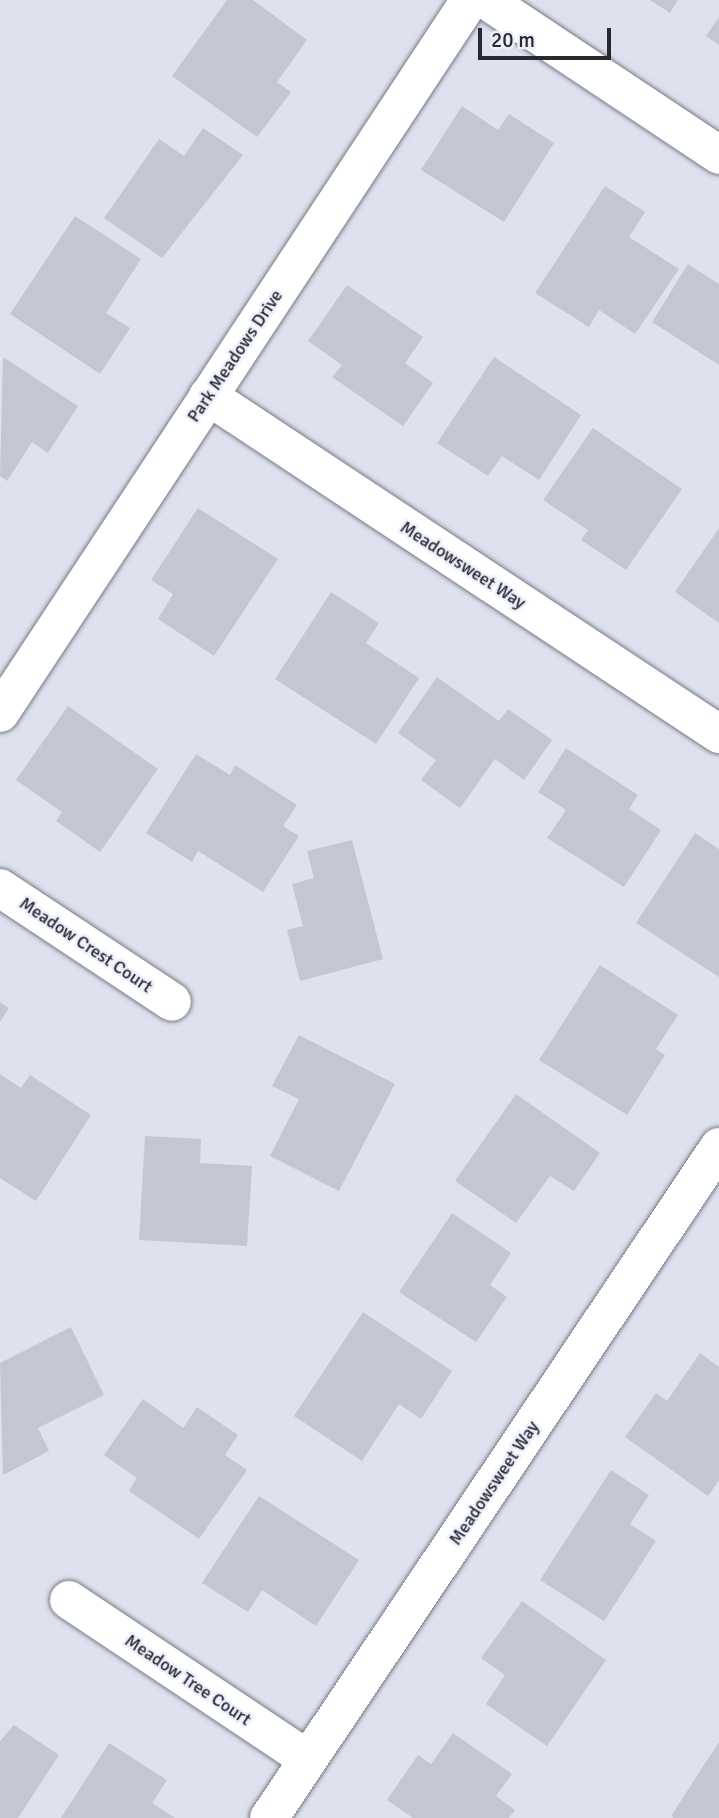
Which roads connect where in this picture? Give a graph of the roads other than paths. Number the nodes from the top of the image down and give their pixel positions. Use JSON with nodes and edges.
{"nodes":[{"id":1,"x":470,"y":0,"type":"edge"},
{"id":2,"x":486,"y":0,"type":"edge"},
{"id":3,"x":719,"y":155,"type":"edge"},
{"id":4,"x":208,"y":396,"type":"junction"},
{"id":5,"x":0,"y":713,"type":"edge"},
{"id":6,"x":719,"y":734,"type":"edge"},
{"id":7,"x":0,"y":888,"type":"edge"},
{"id":8,"x":172,"y":1002,"type":"dead end"},
{"id":9,"x":719,"y":1147,"type":"edge"},
{"id":10,"x":69,"y":1600,"type":"dead end"},
{"id":11,"x":307,"y":1759,"type":"junction"},
{"id":12,"x":270,"y":1818,"type":"edge"}],
"edges":[{"from":1,"to":4,"type":"street","name":"Park Meadows Drive"},
{"from":2,"to":3,"type":"street"},
{"from":4,"to":5,"type":"street","name":"Park Meadows Drive"},
{"from":4,"to":6,"type":"street","name":"Meadowsweet Way"},
{"from":7,"to":8,"type":"street","name":"Meadow Crest Court"},
{"from":9,"to":11,"type":"street","name":"Meadowsweet Way"},
{"from":10,"to":11,"type":"street","name":"Meadow Tree Court"},
{"from":11,"to":12,"type":"street","name":"Meadowsweet Way"}]}
